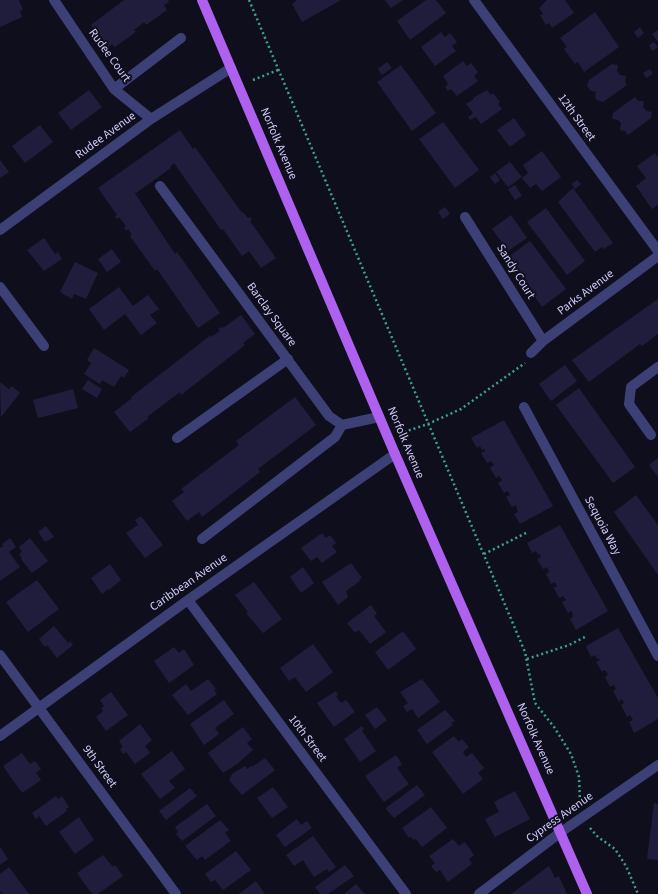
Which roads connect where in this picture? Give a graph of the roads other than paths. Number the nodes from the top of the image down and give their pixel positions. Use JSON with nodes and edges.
{"nodes":[{"id":1,"x":54,"y":0,"type":"edge"},
{"id":2,"x":202,"y":0,"type":"edge"},
{"id":3,"x":474,"y":0,"type":"edge"},
{"id":4,"x":181,"y":38,"type":"dead end"},
{"id":5,"x":231,"y":68,"type":"junction"},
{"id":6,"x":114,"y":89,"type":"junction"},
{"id":7,"x":152,"y":119,"type":"junction"},
{"id":8,"x":160,"y":186,"type":"dead end"},
{"id":9,"x":465,"y":217,"type":"dead end"},
{"id":10,"x":0,"y":230,"type":"edge"},
{"id":11,"x":658,"y":251,"type":"edge"},
{"id":12,"x":658,"y":256,"type":"edge"},
{"id":13,"x":0,"y":287,"type":"edge"},
{"id":14,"x":543,"y":341,"type":"junction"},
{"id":15,"x":44,"y":346,"type":"dead end"},
{"id":16,"x":531,"y":353,"type":"road end"},
{"id":17,"x":288,"y":359,"type":"junction"},
{"id":18,"x":658,"y":367,"type":"edge"},
{"id":19,"x":524,"y":407,"type":"dead end"},
{"id":20,"x":380,"y":417,"type":"junction"},
{"id":21,"x":342,"y":425,"type":"junction"},
{"id":22,"x":651,"y":435,"type":"dead end"},
{"id":23,"x":177,"y":438,"type":"dead end"},
{"id":24,"x":395,"y":454,"type":"junction"},
{"id":25,"x":202,"y":539,"type":"dead end"},
{"id":26,"x":188,"y":600,"type":"junction"},
{"id":27,"x":0,"y":655,"type":"edge"},
{"id":28,"x":658,"y":656,"type":"edge"},
{"id":29,"x":39,"y":708,"type":"junction"},
{"id":30,"x":0,"y":736,"type":"edge"},
{"id":31,"x":658,"y":764,"type":"edge"},
{"id":32,"x":561,"y":832,"type":"junction"},
{"id":33,"x":176,"y":894,"type":"edge"},
{"id":34,"x":406,"y":894,"type":"edge"},
{"id":35,"x":479,"y":894,"type":"edge"},
{"id":36,"x":587,"y":894,"type":"edge"}],
"edges":[{"from":1,"to":6,"type":"street","name":"Rudee Court"},
{"from":2,"to":5,"type":"main road","name":"Norfolk Avenue"},
{"from":3,"to":11,"type":"street","name":"12th Street"},
{"from":4,"to":6,"type":"street"},
{"from":5,"to":7,"type":"street","name":"Rudee Avenue"},
{"from":5,"to":20,"type":"main road","name":"Norfolk Avenue"},
{"from":6,"to":7,"type":"street","name":"Rudee Court"},
{"from":7,"to":10,"type":"street","name":"Rudee Avenue"},
{"from":8,"to":17,"type":"street","name":"Barclay Square"},
{"from":9,"to":14,"type":"street","name":"Sandy Court"},
{"from":12,"to":14,"type":"street","name":"Parks Avenue"},
{"from":13,"to":15,"type":"street"},
{"from":14,"to":16,"type":"street","name":"Parks Avenue"},
{"from":17,"to":21,"type":"street","name":"Barclay Square"},
{"from":17,"to":23,"type":"street"},
{"from":18,"to":22,"type":"street"},
{"from":19,"to":28,"type":"street","name":"Sequoia Way"},
{"from":20,"to":21,"type":"street"},
{"from":20,"to":24,"type":"main road","name":"Norfolk Avenue"},
{"from":21,"to":25,"type":"street"},
{"from":24,"to":26,"type":"street","name":"Caribbean Avenue"},
{"from":24,"to":32,"type":"main road","name":"Norfolk Avenue"},
{"from":26,"to":29,"type":"street","name":"Caribbean Avenue"},
{"from":26,"to":34,"type":"street","name":"10th Street"},
{"from":27,"to":29,"type":"street","name":"9th Street"},
{"from":29,"to":30,"type":"street","name":"Caribbean Avenue"},
{"from":29,"to":33,"type":"street","name":"9th Street"},
{"from":31,"to":32,"type":"street","name":"Cypress Avenue"},
{"from":32,"to":35,"type":"street","name":"Cypress Avenue"},
{"from":32,"to":36,"type":"main road","name":"Norfolk Avenue"}]}
